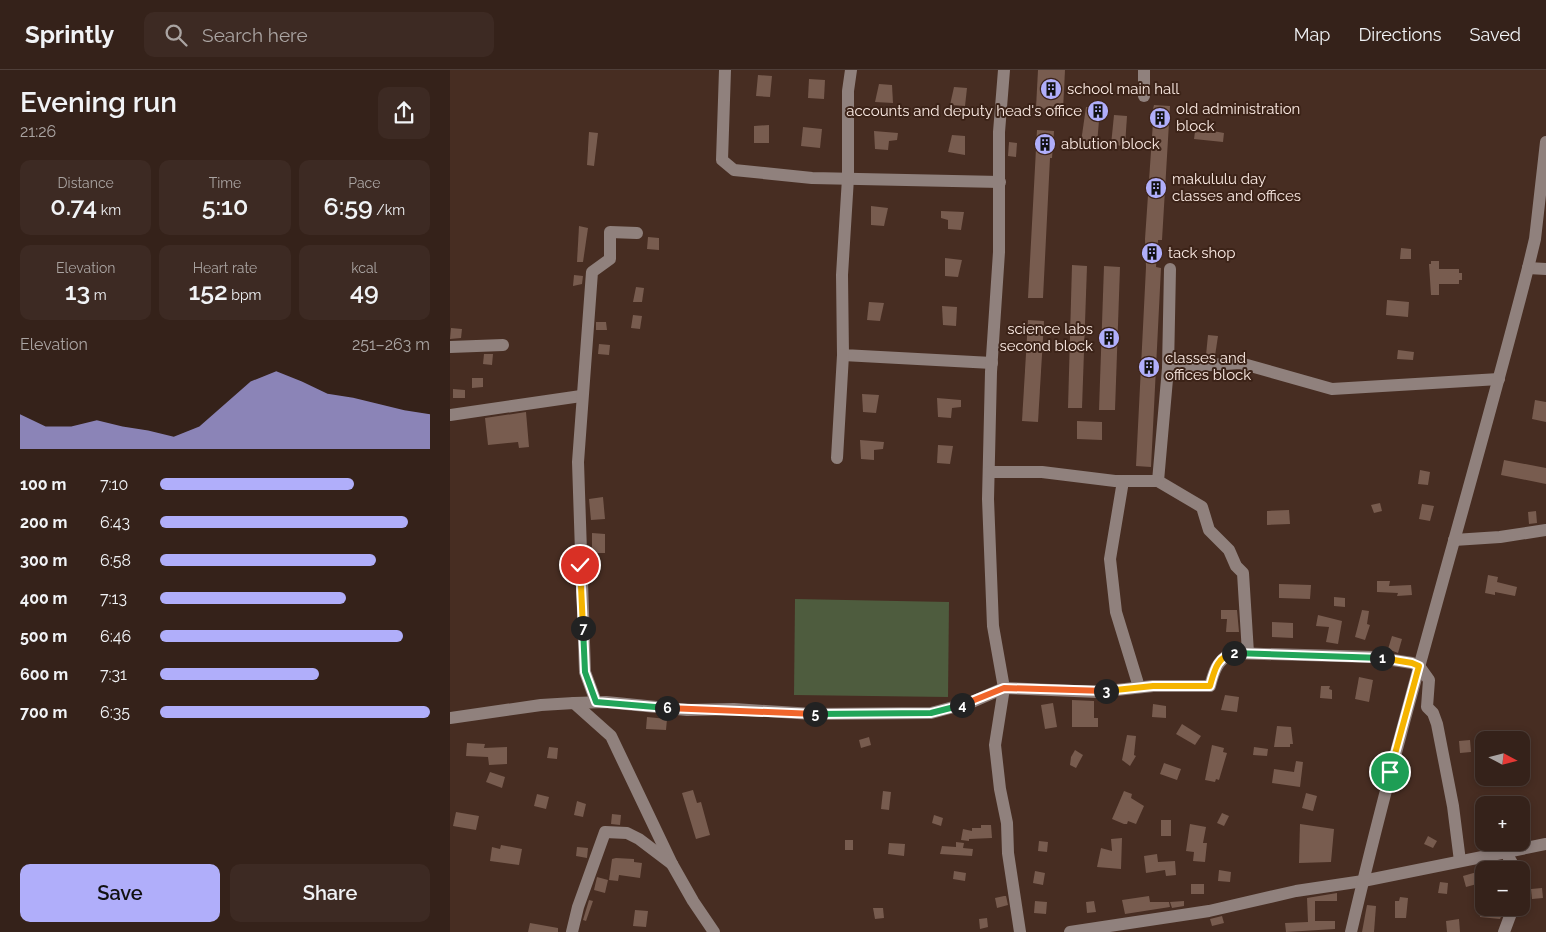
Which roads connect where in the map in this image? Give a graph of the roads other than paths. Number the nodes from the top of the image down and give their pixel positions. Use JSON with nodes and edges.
{"nodes":[{"id":1,"x":725,"y":70,"type":"edge"},
{"id":2,"x":850,"y":70,"type":"edge"},
{"id":3,"x":1004,"y":70,"type":"edge"},
{"id":4,"x":1144,"y":70,"type":"edge"},
{"id":5,"x":1144,"y":96,"type":"dead end"},
{"id":6,"x":1546,"y":142,"type":"edge"},
{"id":7,"x":848,"y":178,"type":"junction"},
{"id":8,"x":1000,"y":182,"type":"junction"},
{"id":9,"x":636,"y":232,"type":"dead end"},
{"id":10,"x":1528,"y":268,"type":"junction"},
{"id":11,"x":1170,"y":269,"type":"dead end"},
{"id":12,"x":1546,"y":269,"type":"edge"},
{"id":13,"x":503,"y":345,"type":"dead end"},
{"id":14,"x":450,"y":347,"type":"edge"},
{"id":15,"x":843,"y":355,"type":"junction"},
{"id":16,"x":992,"y":363,"type":"junction"},
{"id":17,"x":1168,"y":368,"type":"junction"},
{"id":18,"x":1499,"y":379,"type":"junction"},
{"id":19,"x":581,"y":396,"type":"junction"},
{"id":20,"x":450,"y":415,"type":"edge"},
{"id":21,"x":837,"y":458,"type":"dead end"},
{"id":22,"x":989,"y":472,"type":"junction"},
{"id":23,"x":1124,"y":481,"type":"junction"},
{"id":24,"x":1158,"y":481,"type":"junction"},
{"id":25,"x":1546,"y":530,"type":"edge"},
{"id":26,"x":1454,"y":540,"type":"junction"},
{"id":27,"x":1248,"y":653,"type":"junction"},
{"id":28,"x":1419,"y":666,"type":"junction"},
{"id":29,"x":1004,"y":688,"type":"junction"},
{"id":30,"x":1139,"y":688,"type":"junction"},
{"id":31,"x":596,"y":702,"type":"junction"},
{"id":32,"x":574,"y":703,"type":"junction"},
{"id":33,"x":450,"y":718,"type":"edge"},
{"id":34,"x":1546,"y":844,"type":"edge"},
{"id":35,"x":1530,"y":847,"type":"edge"},
{"id":36,"x":1505,"y":851,"type":"joint"},
{"id":37,"x":1460,"y":861,"type":"junction"},
{"id":38,"x":1511,"y":861,"type":"edge"},
{"id":39,"x":672,"y":864,"type":"junction"},
{"id":40,"x":1363,"y":881,"type":"junction"},
{"id":41,"x":1510,"y":916,"type":"edge"},
{"id":42,"x":572,"y":932,"type":"edge"},
{"id":43,"x":714,"y":932,"type":"edge"},
{"id":44,"x":1020,"y":932,"type":"edge"},
{"id":45,"x":1070,"y":932,"type":"edge"},
{"id":46,"x":1351,"y":932,"type":"edge"},
{"id":47,"x":1504,"y":932,"type":"edge"}],
"edges":[{"from":1,"to":7,"type":"street"},
{"from":2,"to":7,"type":"street"},
{"from":3,"to":8,"type":"street"},
{"from":4,"to":5,"type":"street"},
{"from":6,"to":10,"type":"street"},
{"from":7,"to":8,"type":"street"},
{"from":7,"to":15,"type":"street"},
{"from":8,"to":16,"type":"street"},
{"from":9,"to":19,"type":"street"},
{"from":10,"to":12,"type":"street"},
{"from":10,"to":18,"type":"street"},
{"from":11,"to":17,"type":"street"},
{"from":13,"to":14,"type":"street"},
{"from":15,"to":16,"type":"street"},
{"from":15,"to":21,"type":"street"},
{"from":16,"to":22,"type":"street"},
{"from":17,"to":18,"type":"street"},
{"from":17,"to":24,"type":"street"},
{"from":18,"to":26,"type":"street"},
{"from":19,"to":20,"type":"street"},
{"from":19,"to":31,"type":"street"},
{"from":22,"to":23,"type":"street"},
{"from":22,"to":29,"type":"street"},
{"from":23,"to":24,"type":"street"},
{"from":23,"to":30,"type":"street"},
{"from":24,"to":27,"type":"street"},
{"from":25,"to":26,"type":"street"},
{"from":26,"to":28,"type":"street"},
{"from":27,"to":28,"type":"street"},
{"from":27,"to":30,"type":"street"},
{"from":28,"to":37,"type":"street"},
{"from":28,"to":40,"type":"street"},
{"from":29,"to":30,"type":"street"},
{"from":29,"to":31,"type":"street"},
{"from":29,"to":44,"type":"street"},
{"from":31,"to":32,"type":"street"},
{"from":32,"to":33,"type":"street"},
{"from":32,"to":39,"type":"street"},
{"from":34,"to":35,"type":"street"},
{"from":36,"to":37,"type":"street"},
{"from":36,"to":38,"type":"street"},
{"from":37,"to":40,"type":"street"},
{"from":39,"to":42,"type":"street"},
{"from":39,"to":43,"type":"street"},
{"from":40,"to":45,"type":"street"},
{"from":40,"to":46,"type":"street"},
{"from":41,"to":47,"type":"street"}]}
